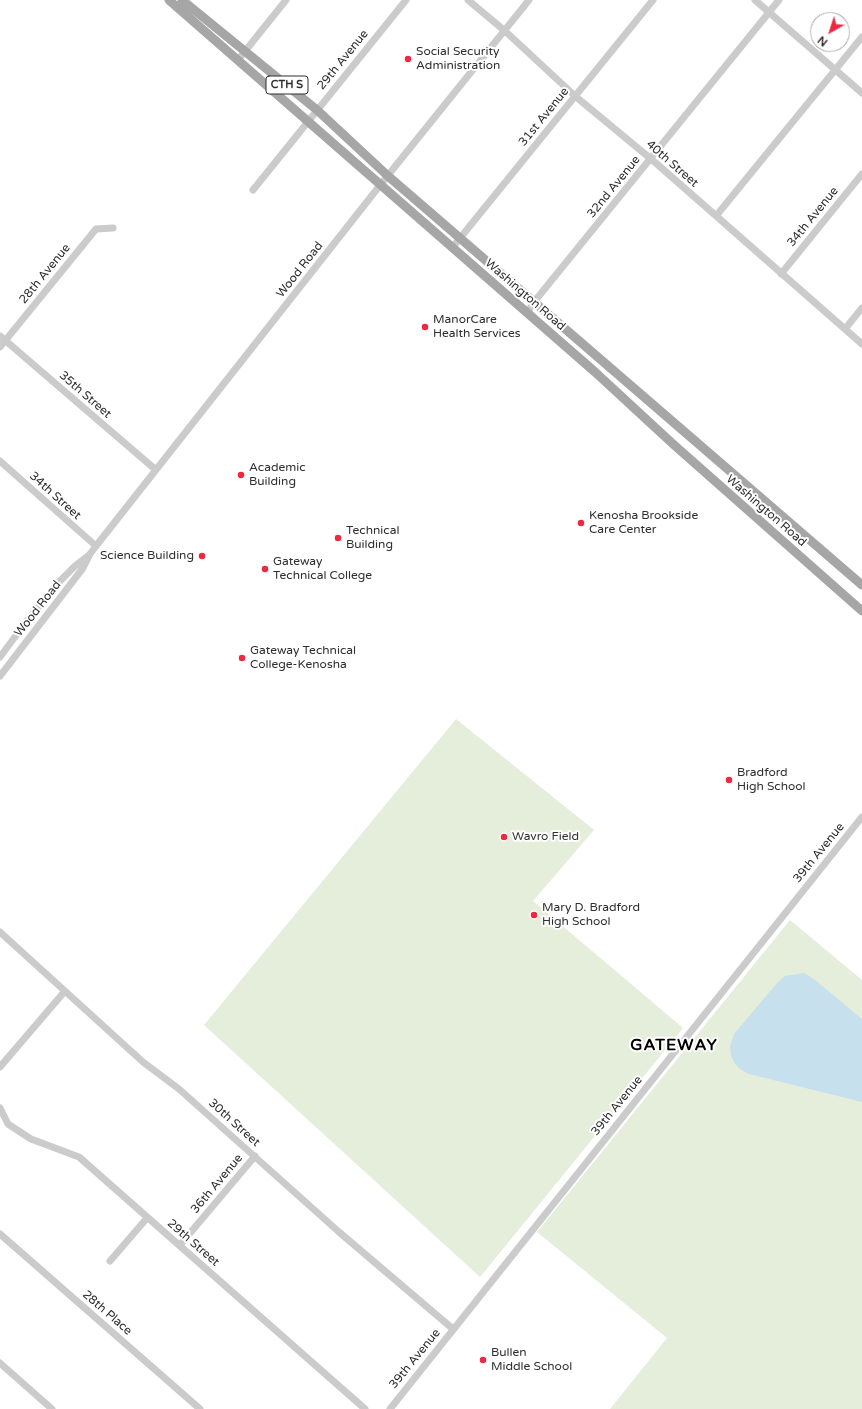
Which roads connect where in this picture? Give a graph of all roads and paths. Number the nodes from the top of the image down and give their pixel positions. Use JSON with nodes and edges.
{"nodes":[{"id":1,"x":169,"y":0,"type":"edge"},
{"id":2,"x":182,"y":0,"type":"edge"},
{"id":3,"x":286,"y":0,"type":"edge"},
{"id":4,"x":406,"y":0,"type":"edge"},
{"id":5,"x":468,"y":0,"type":"edge"},
{"id":6,"x":529,"y":0,"type":"edge"},
{"id":7,"x":653,"y":0,"type":"edge"},
{"id":8,"x":755,"y":0,"type":"edge"},
{"id":9,"x":779,"y":0,"type":"edge"},
{"id":10,"x":769,"y":12,"type":"junction"},
{"id":11,"x":505,"y":31,"type":"junction"},
{"id":12,"x":862,"y":37,"type":"edge"},
{"id":13,"x":245,"y":51,"type":"junction"},
{"id":14,"x":238,"y":60,"type":"junction"},
{"id":15,"x":835,"y":70,"type":"junction"},
{"id":16,"x":862,"y":93,"type":"edge"},
{"id":17,"x":575,"y":96,"type":"junction"},
{"id":18,"x":317,"y":110,"type":"junction"},
{"id":19,"x":308,"y":121,"type":"junction"},
{"id":20,"x":650,"y":159,"type":"junction"},
{"id":21,"x":862,"y":174,"type":"edge"},
{"id":22,"x":388,"y":176,"type":"junction"},
{"id":23,"x":381,"y":184,"type":"junction"},
{"id":24,"x":253,"y":190,"type":"dead end"},
{"id":25,"x":716,"y":216,"type":"junction"},
{"id":26,"x":113,"y":228,"type":"dead end"},
{"id":27,"x":460,"y":238,"type":"junction"},
{"id":28,"x":452,"y":248,"type":"junction"},
{"id":29,"x":781,"y":274,"type":"junction"},
{"id":30,"x":534,"y":302,"type":"junction"},
{"id":31,"x":862,"y":308,"type":"edge"},
{"id":32,"x":527,"y":313,"type":"junction"},
{"id":33,"x":845,"y":329,"type":"junction"},
{"id":34,"x":568,"y":331,"type":"junction"},
{"id":35,"x":3,"y":338,"type":"edge"},
{"id":36,"x":560,"y":342,"type":"junction"},
{"id":37,"x":862,"y":344,"type":"edge"},
{"id":38,"x":0,"y":347,"type":"edge"},
{"id":39,"x":0,"y":461,"type":"edge"},
{"id":40,"x":156,"y":470,"type":"junction"},
{"id":41,"x":96,"y":546,"type":"junction"},
{"id":42,"x":90,"y":554,"type":"junction"},
{"id":43,"x":862,"y":585,"type":"edge"},
{"id":44,"x":862,"y":611,"type":"edge"},
{"id":45,"x":0,"y":657,"type":"edge"},
{"id":46,"x":0,"y":676,"type":"edge"},
{"id":47,"x":862,"y":817,"type":"edge"},
{"id":48,"x":0,"y":932,"type":"edge"},
{"id":49,"x":65,"y":991,"type":"junction"},
{"id":50,"x":0,"y":1067,"type":"edge"},
{"id":51,"x":0,"y":1108,"type":"edge"},
{"id":52,"x":255,"y":1156,"type":"junction"},
{"id":53,"x":148,"y":1218,"type":"junction"},
{"id":54,"x":0,"y":1234,"type":"edge"},
{"id":55,"x":180,"y":1245,"type":"junction"},
{"id":56,"x":110,"y":1261,"type":"dead end"},
{"id":57,"x":453,"y":1329,"type":"junction"},
{"id":58,"x":0,"y":1363,"type":"edge"},
{"id":59,"x":52,"y":1409,"type":"edge"},
{"id":60,"x":200,"y":1409,"type":"edge"},
{"id":61,"x":365,"y":1409,"type":"edge"},
{"id":62,"x":390,"y":1409,"type":"edge"}],
"edges":[{"from":1,"to":14,"type":"main road","name":"Washington Road","number":"CTH S"},
{"from":2,"to":13,"type":"main road","name":"Washington Road","number":"CTH S"},
{"from":3,"to":13,"type":"street"},
{"from":4,"to":18,"type":"street","name":"29th Avenue"},
{"from":5,"to":11,"type":"street","name":"40th Street"},
{"from":6,"to":11,"type":"street","name":"Wood Road"},
{"from":7,"to":17,"type":"street","name":"31st Avenue"},
{"from":8,"to":10,"type":"street"},
{"from":9,"to":10,"type":"street","name":"32nd Avenue"},
{"from":10,"to":15,"type":"street"},
{"from":10,"to":20,"type":"street","name":"32nd Avenue"},
{"from":11,"to":17,"type":"street","name":"40th Street"},
{"from":11,"to":22,"type":"street","name":"Wood Road"},
{"from":12,"to":15,"type":"street"},
{"from":13,"to":14,"type":"street"},
{"from":13,"to":18,"type":"main road","name":"Washington Road","number":"CTH S"},
{"from":14,"to":19,"type":"main road","name":"Washington Road","number":"CTH S"},
{"from":15,"to":16,"type":"street"},
{"from":15,"to":25,"type":"street"},
{"from":17,"to":20,"type":"street","name":"40th Street"},
{"from":17,"to":27,"type":"street","name":"31st Avenue"},
{"from":18,"to":19,"type":"street","name":"29th Avenue"},
{"from":18,"to":22,"type":"main road","name":"Washington Road","number":"CTH S"},
{"from":19,"to":23,"type":"main road","name":"Washington Road","number":"CTH S"},
{"from":19,"to":24,"type":"street","name":"29th Avenue"},
{"from":20,"to":25,"type":"street","name":"40th Street"},
{"from":20,"to":30,"type":"street","name":"32nd Avenue"},
{"from":21,"to":29,"type":"street","name":"34th Avenue"},
{"from":22,"to":23,"type":"street","name":"Wood Road"},
{"from":22,"to":27,"type":"main road","name":"Washington Road","number":"CTH S"},
{"from":23,"to":28,"type":"main road","name":"Washington Road","number":"CTH S"},
{"from":23,"to":40,"type":"street","name":"Wood Road"},
{"from":25,"to":29,"type":"street","name":"40th Street"},
{"from":26,"to":35,"type":"street","name":"28th Avenue"},
{"from":27,"to":28,"type":"street","name":"31st Avenue"},
{"from":27,"to":30,"type":"main road","name":"Washington Road","number":"CTH S"},
{"from":28,"to":32,"type":"main road","name":"Washington Road","number":"CTH S"},
{"from":29,"to":33,"type":"street","name":"40th Street"},
{"from":30,"to":32,"type":"street","name":"32nd Avenue"},
{"from":30,"to":34,"type":"main road","name":"Washington Road"},
{"from":31,"to":33,"type":"street"},
{"from":32,"to":36,"type":"main road","name":"Washington Road"},
{"from":33,"to":37,"type":"street","name":"40th Street"},
{"from":34,"to":36,"type":"main road"},
{"from":34,"to":43,"type":"main road","name":"Washington Road"},
{"from":35,"to":38,"type":"street","name":"28th Avenue"},
{"from":35,"to":40,"type":"street","name":"35th Street"},
{"from":36,"to":44,"type":"main road","name":"Washington Road"},
{"from":39,"to":41,"type":"street","name":"34th Street"},
{"from":40,"to":41,"type":"street","name":"Wood Road"},
{"from":41,"to":42,"type":"street","name":"Wood Road"},
{"from":42,"to":45,"type":"street","name":"Wood Road"},
{"from":42,"to":46,"type":"street","name":"Wood Road"},
{"from":47,"to":57,"type":"street","name":"39th Avenue"},
{"from":48,"to":49,"type":"street","name":"30th Street"},
{"from":49,"to":50,"type":"street"},
{"from":49,"to":52,"type":"street","name":"30th Street"},
{"from":51,"to":53,"type":"street","name":"29th Street"},
{"from":52,"to":55,"type":"street","name":"36th Avenue"},
{"from":52,"to":57,"type":"street","name":"30th Street"},
{"from":53,"to":55,"type":"street","name":"29th Street"},
{"from":53,"to":56,"type":"street"},
{"from":54,"to":60,"type":"street","name":"28th Place"},
{"from":55,"to":61,"type":"street","name":"29th Street"},
{"from":57,"to":62,"type":"street","name":"39th Avenue"},
{"from":58,"to":59,"type":"street"}]}
